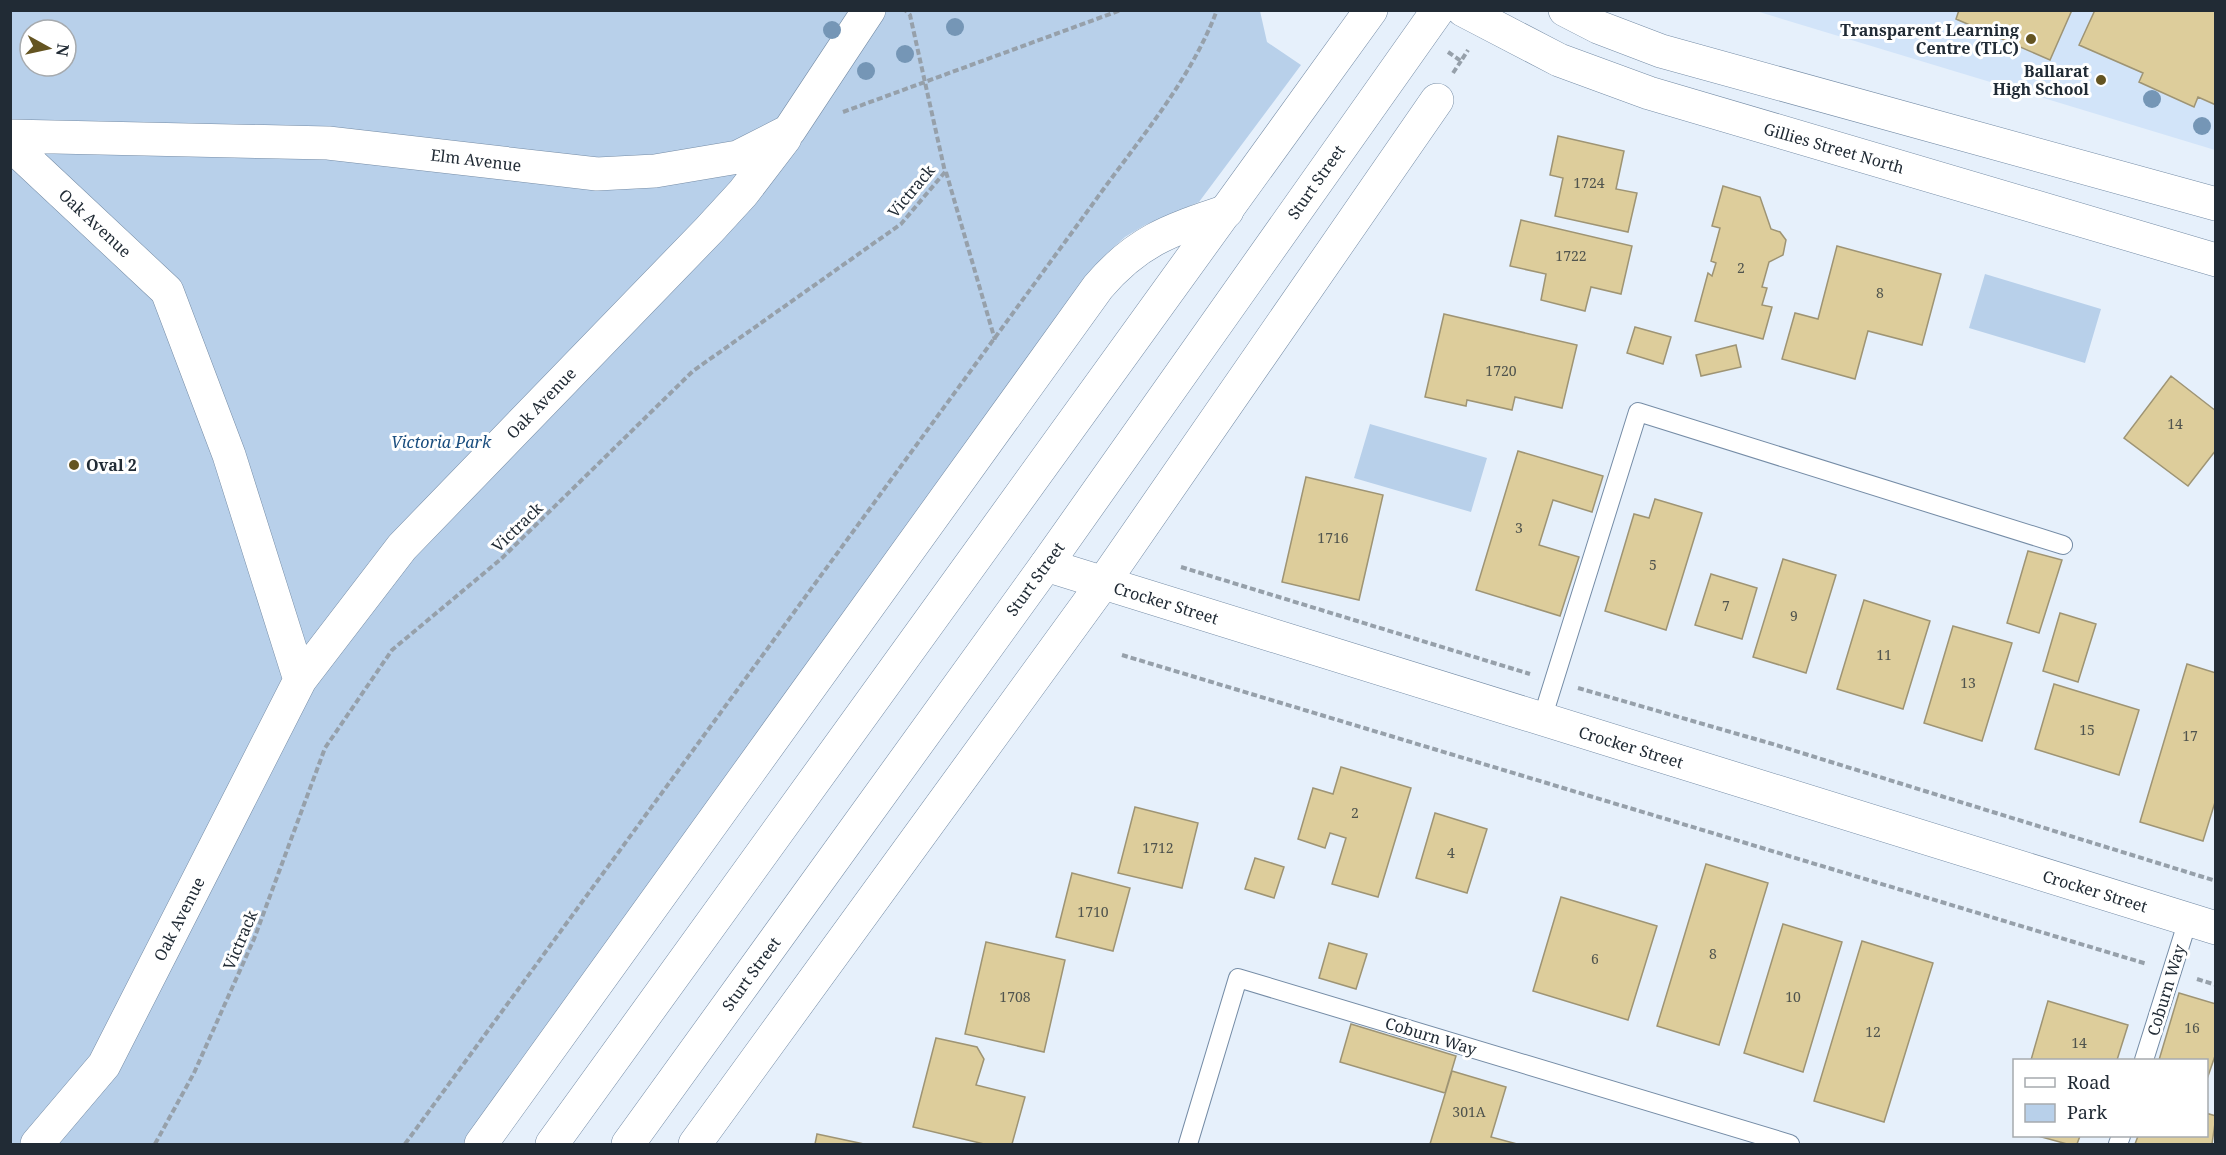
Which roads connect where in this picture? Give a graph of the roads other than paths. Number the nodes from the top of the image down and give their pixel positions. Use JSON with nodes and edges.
{"nodes":[{"id":1,"x":869,"y":10,"type":"edge"},
{"id":2,"x":1371,"y":10,"type":"edge"},
{"id":3,"x":1437,"y":10,"type":"edge"},
{"id":4,"x":1463,"y":10,"type":"edge"},
{"id":5,"x":1565,"y":10,"type":"edge"},
{"id":6,"x":1593,"y":19,"type":"edge"},
{"id":7,"x":1437,"y":100,"type":"dead end"},
{"id":8,"x":789,"y":131,"type":"junction"},
{"id":9,"x":10,"y":136,"type":"edge"},
{"id":10,"x":10,"y":144,"type":"edge"},
{"id":11,"x":2216,"y":204,"type":"edge"},
{"id":12,"x":1227,"y":211,"type":"junction"},
{"id":13,"x":2216,"y":260,"type":"edge"},
{"id":14,"x":2063,"y":545,"type":"dead end"},
{"id":15,"x":1046,"y":565,"type":"junction"},
{"id":16,"x":1103,"y":583,"type":"junction"},
{"id":17,"x":300,"y":680,"type":"junction"},
{"id":18,"x":1542,"y":720,"type":"junction"},
{"id":19,"x":2202,"y":924,"type":"edge"},
{"id":20,"x":2144,"y":1059,"type":"edge"},
{"id":21,"x":37,"y":1144,"type":"edge"},
{"id":22,"x":481,"y":1144,"type":"edge"},
{"id":23,"x":552,"y":1144,"type":"edge"},
{"id":24,"x":628,"y":1144,"type":"edge"},
{"id":25,"x":694,"y":1144,"type":"edge"},
{"id":26,"x":1188,"y":1144,"type":"edge"},
{"id":27,"x":1790,"y":1144,"type":"edge"}],
"edges":[{"from":1,"to":8,"type":"street","name":"Elm Avenue"},
{"from":2,"to":12,"type":"street"},
{"from":3,"to":15,"type":"street","name":"Sturt Street"},
{"from":4,"to":13,"type":"street","name":"Gillies Street North"},
{"from":5,"to":6,"type":"street"},
{"from":6,"to":11,"type":"street"},
{"from":7,"to":16,"type":"street"},
{"from":8,"to":9,"type":"street","name":"Elm Avenue"},
{"from":8,"to":17,"type":"street","name":"Oak Avenue"},
{"from":10,"to":17,"type":"street","name":"Oak Avenue"},
{"from":12,"to":22,"type":"street"},
{"from":12,"to":23,"type":"street"},
{"from":14,"to":18,"type":"lane"},
{"from":15,"to":16,"type":"street","name":"Crocker Street"},
{"from":15,"to":24,"type":"street","name":"Sturt Street"},
{"from":16,"to":18,"type":"street","name":"Crocker Street"},
{"from":16,"to":25,"type":"street"},
{"from":17,"to":21,"type":"street","name":"Oak Avenue"},
{"from":18,"to":19,"type":"street","name":"Crocker Street"},
{"from":19,"to":20,"type":"lane","name":"Coburn Way"},
{"from":26,"to":27,"type":"lane","name":"Coburn Way"}]}
